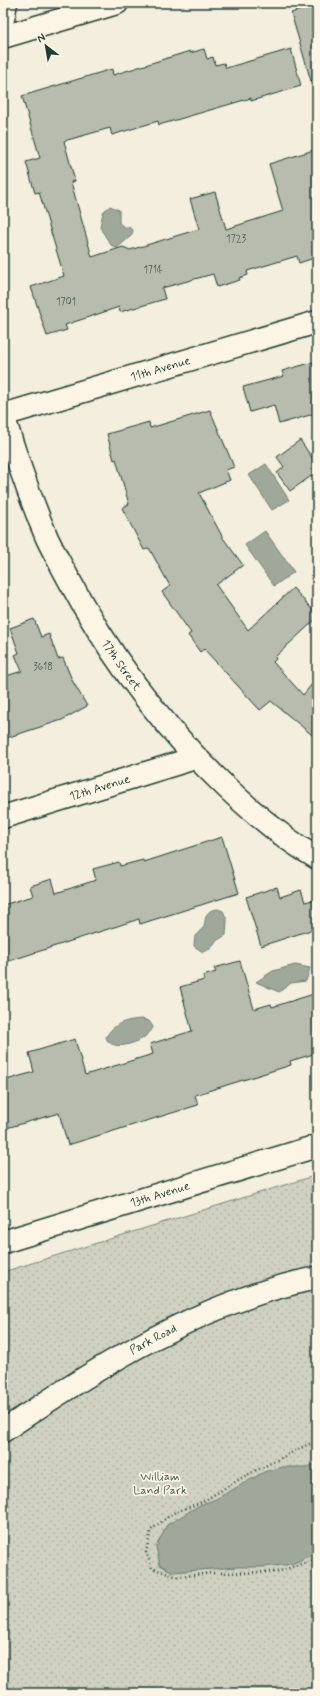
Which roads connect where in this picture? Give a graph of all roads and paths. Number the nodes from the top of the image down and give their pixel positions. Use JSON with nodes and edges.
{"nodes":[{"id":1,"x":6,"y":3,"type":"edge"},
{"id":2,"x":117,"y":3,"type":"edge"},
{"id":3,"x":3,"y":19,"type":"edge"},
{"id":4,"x":3,"y":37,"type":"edge"},
{"id":5,"x":317,"y":322,"type":"edge"},
{"id":6,"x":3,"y":415,"type":"edge"},
{"id":7,"x":195,"y":758,"type":"junction"},
{"id":8,"x":3,"y":817,"type":"edge"},
{"id":9,"x":317,"y":858,"type":"edge"},
{"id":10,"x":317,"y":1146,"type":"edge"},
{"id":11,"x":3,"y":1242,"type":"edge"},
{"id":12,"x":317,"y":1278,"type":"edge"},
{"id":13,"x":3,"y":1431,"type":"edge"},
{"id":14,"x":317,"y":1440,"type":"edge"},
{"id":15,"x":317,"y":1559,"type":"edge"}],
"edges":[{"from":1,"to":3,"type":"street"},
{"from":2,"to":4,"type":"street"},
{"from":5,"to":6,"type":"street","name":"11th Avenue"},
{"from":6,"to":7,"type":"street","name":"17th Street"},
{"from":7,"to":8,"type":"street","name":"12th Avenue"},
{"from":7,"to":9,"type":"street","name":"17th Street"},
{"from":10,"to":11,"type":"street","name":"13th Avenue"},
{"from":12,"to":13,"type":"street","name":"Park Road"},
{"from":14,"to":15,"type":"path"}]}
